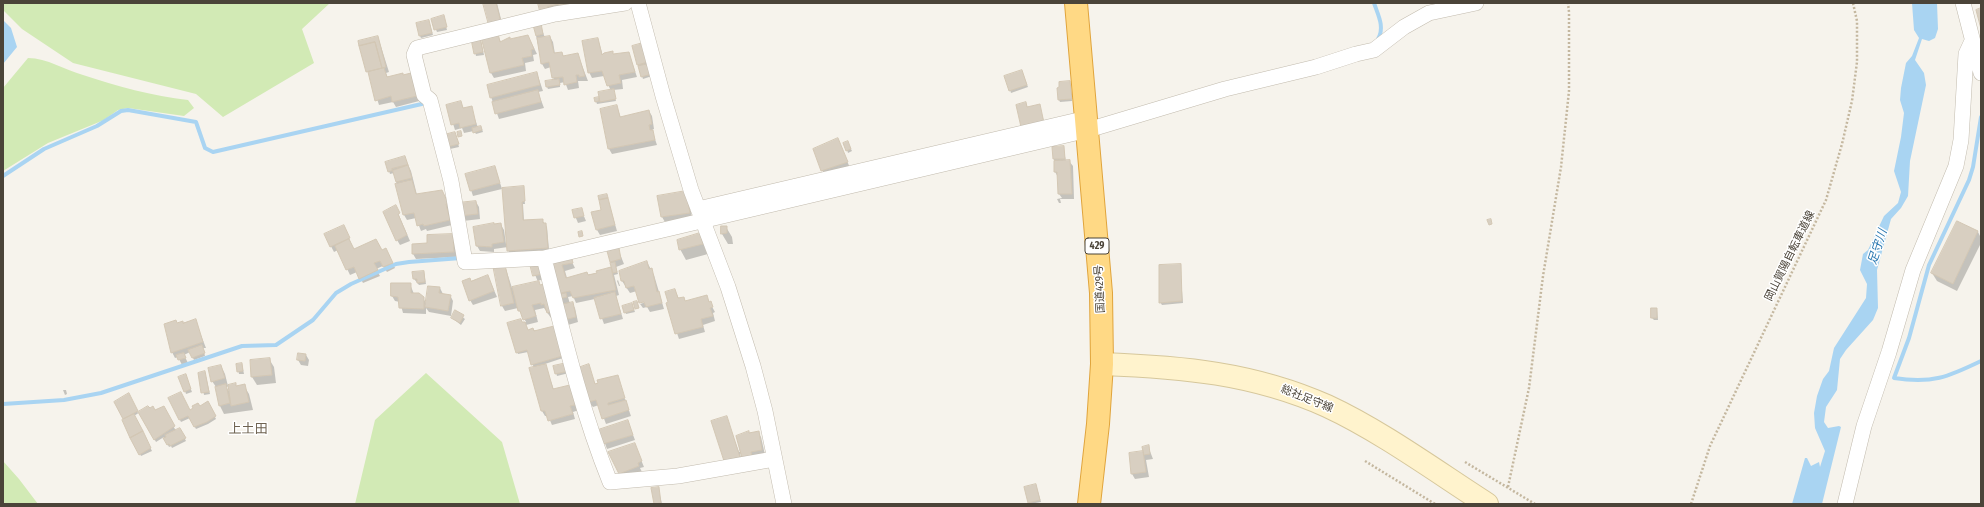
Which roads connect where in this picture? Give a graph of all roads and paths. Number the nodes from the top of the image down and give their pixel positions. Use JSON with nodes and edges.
{"nodes":[{"id":1,"x":625,"y":3,"type":"edge"},
{"id":2,"x":638,"y":3,"type":"edge"},
{"id":3,"x":1076,"y":3,"type":"edge"},
{"id":4,"x":1475,"y":3,"type":"edge"},
{"id":5,"x":1568,"y":3,"type":"edge"},
{"id":6,"x":1853,"y":3,"type":"edge"},
{"id":7,"x":1963,"y":3,"type":"edge"},
{"id":8,"x":1972,"y":41,"type":"junction"},
{"id":9,"x":1981,"y":73,"type":"edge"},
{"id":10,"x":1088,"y":125,"type":"junction"},
{"id":11,"x":700,"y":215,"type":"junction"},
{"id":12,"x":544,"y":258,"type":"junction"},
{"id":13,"x":1102,"y":364,"type":"junction"},
{"id":14,"x":774,"y":459,"type":"junction"},
{"id":15,"x":1365,"y":461,"type":"dead end"},
{"id":16,"x":1466,"y":462,"type":"dead end"},
{"id":17,"x":1508,"y":487,"type":"junction"},
{"id":18,"x":784,"y":504,"type":"edge"},
{"id":19,"x":1089,"y":504,"type":"edge"},
{"id":20,"x":1435,"y":504,"type":"edge"},
{"id":21,"x":1487,"y":504,"type":"edge"},
{"id":22,"x":1536,"y":504,"type":"edge"},
{"id":23,"x":1691,"y":504,"type":"edge"},
{"id":24,"x":1845,"y":504,"type":"edge"}],
"edges":[{"from":1,"to":12,"type":"street"},
{"from":2,"to":11,"type":"street"},
{"from":3,"to":10,"type":"highway","name":"国道429号","number":"429"},
{"from":4,"to":10,"type":"street"},
{"from":5,"to":17,"type":"path"},
{"from":6,"to":23,"type":"path","name":"岡山賀陽自転車道線"},
{"from":7,"to":8,"type":"street"},
{"from":8,"to":9,"type":"street"},
{"from":8,"to":24,"type":"street"},
{"from":10,"to":11,"type":"street"},
{"from":10,"to":13,"type":"highway","name":"国道429号","number":"429"},
{"from":11,"to":12,"type":"street"},
{"from":11,"to":14,"type":"street"},
{"from":12,"to":14,"type":"street"},
{"from":13,"to":19,"type":"highway","name":"国道429号","number":"429"},
{"from":13,"to":21,"type":"main road","name":"総社足守線"},
{"from":14,"to":18,"type":"street"},
{"from":15,"to":20,"type":"path"},
{"from":16,"to":17,"type":"path"},
{"from":17,"to":22,"type":"path"}]}
